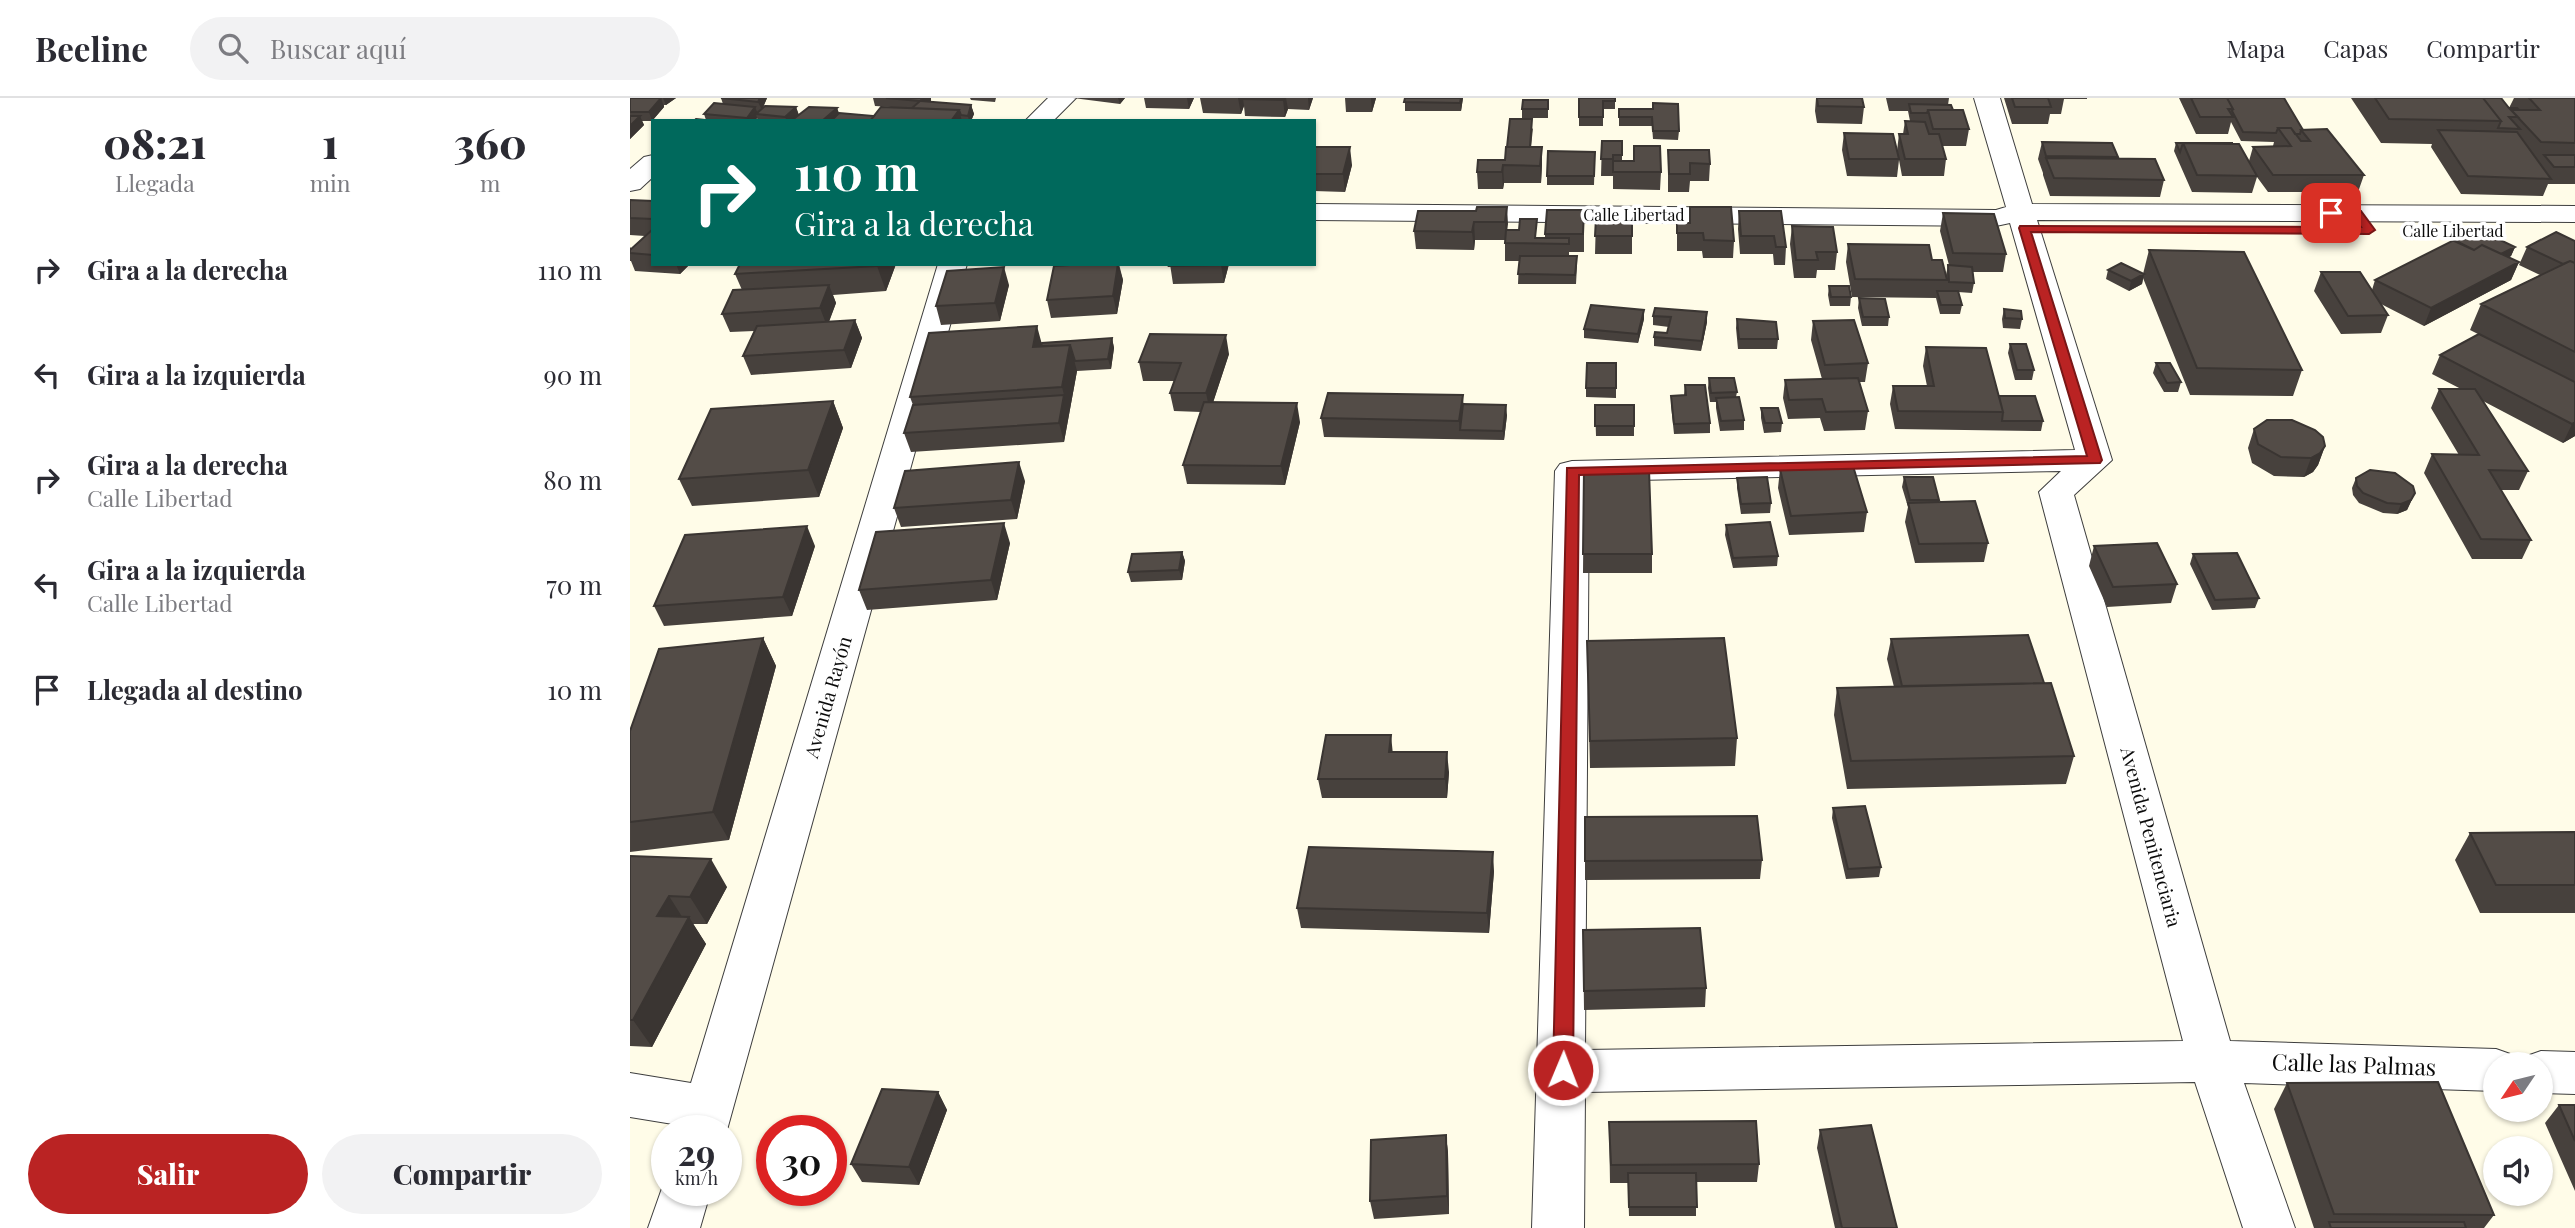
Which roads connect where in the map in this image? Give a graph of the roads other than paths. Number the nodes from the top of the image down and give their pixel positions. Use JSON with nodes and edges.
{"nodes":[{"id":1,"x":1063,"y":98,"type":"edge"},
{"id":2,"x":1987,"y":98,"type":"edge"},
{"id":3,"x":1040,"y":119,"type":"edge"},
{"id":4,"x":651,"y":165,"type":"edge"},
{"id":5,"x":630,"y":183,"type":"edge"},
{"id":6,"x":630,"y":201,"type":"edge"},
{"id":7,"x":651,"y":201,"type":"edge"},
{"id":8,"x":1316,"y":212,"type":"edge"},
{"id":9,"x":2575,"y":214,"type":"edge"},
{"id":10,"x":2013,"y":219,"type":"junction"},
{"id":11,"x":2363,"y":222,"type":"junction"},
{"id":12,"x":2575,"y":231,"type":"edge"},
{"id":13,"x":952,"y":266,"type":"edge"},
{"id":14,"x":2095,"y":460,"type":"junction"},
{"id":15,"x":2213,"y":1060,"type":"junction"},
{"id":16,"x":1563,"y":1070,"type":"junction"},
{"id":17,"x":2483,"y":1070,"type":"edge"},
{"id":18,"x":2553,"y":1072,"type":"edge"},
{"id":19,"x":2575,"y":1073,"type":"edge"},
{"id":20,"x":630,"y":1095,"type":"edge"},
{"id":21,"x":693,"y":1115,"type":"edge"},
{"id":22,"x":707,"y":1115,"type":"edge"},
{"id":23,"x":680,"y":1206,"type":"edge"},
{"id":24,"x":674,"y":1228,"type":"edge"},
{"id":25,"x":1558,"y":1228,"type":"edge"},
{"id":26,"x":2269,"y":1228,"type":"edge"}],
"edges":[{"from":1,"to":3,"type":"street"},
{"from":2,"to":10,"type":"street"},
{"from":4,"to":5,"type":"street"},
{"from":6,"to":7,"type":"street"},
{"from":8,"to":10,"type":"street","name":"Calle Libertad"},
{"from":9,"to":11,"type":"street","name":"Calle Libertad"},
{"from":10,"to":11,"type":"street","name":"Calle Libertad"},
{"from":10,"to":14,"type":"street"},
{"from":11,"to":12,"type":"street","name":"Calle Libertad"},
{"from":13,"to":22,"type":"street","name":"Avenida Rayón"},
{"from":14,"to":15,"type":"street","name":"Avenida Penitenciaria"},
{"from":14,"to":16,"type":"street"},
{"from":15,"to":16,"type":"street","name":"Calle las Palmas"},
{"from":15,"to":17,"type":"street","name":"Calle las Palmas"},
{"from":15,"to":26,"type":"street","name":"Avenida Penitenciaria"},
{"from":16,"to":25,"type":"street"},
{"from":18,"to":19,"type":"street"},
{"from":20,"to":21,"type":"street"},
{"from":23,"to":24,"type":"street"}]}
